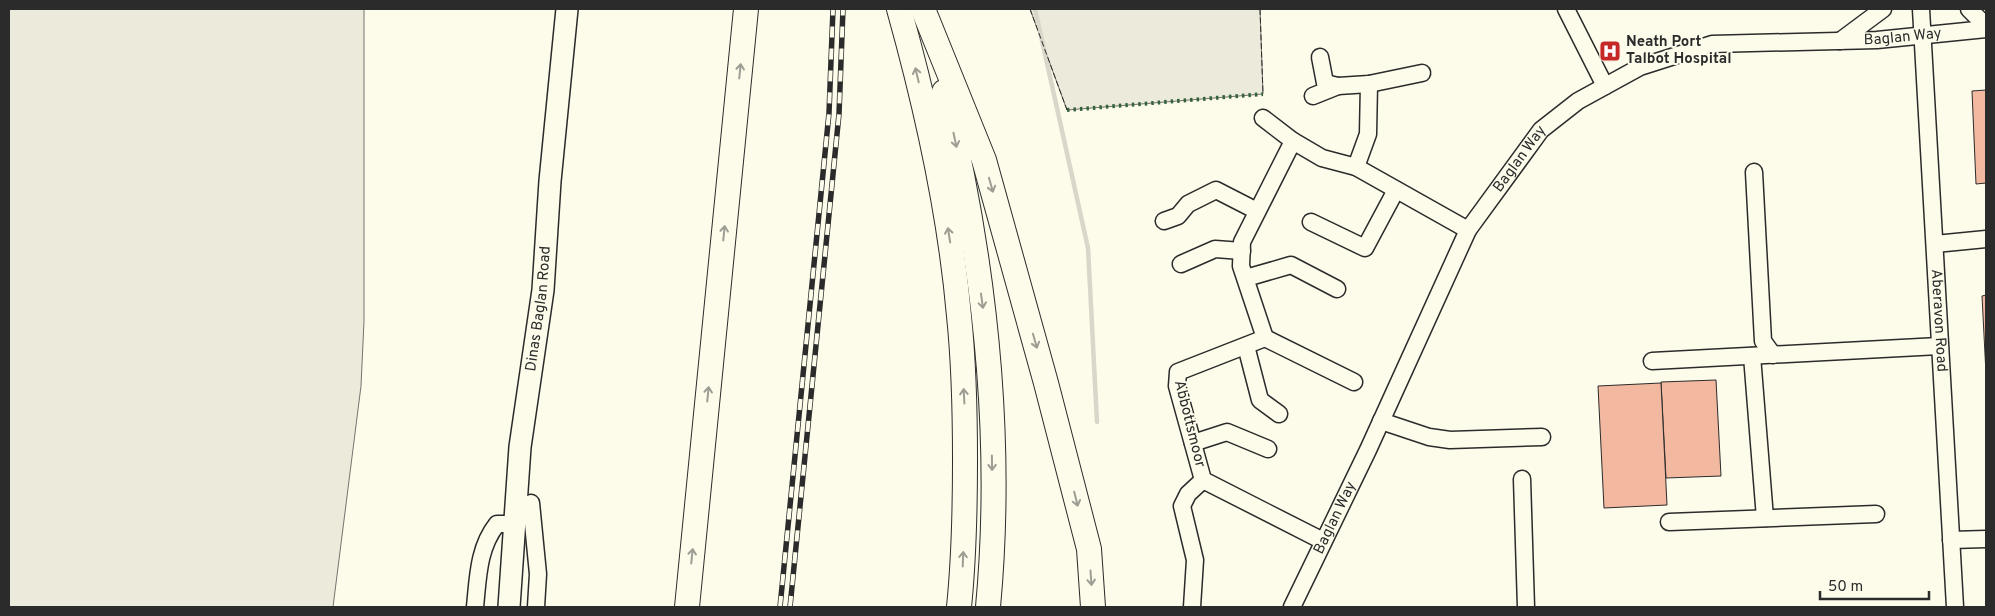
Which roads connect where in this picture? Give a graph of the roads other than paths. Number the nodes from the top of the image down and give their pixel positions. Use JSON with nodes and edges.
{"nodes":[{"id":1,"x":567,"y":9,"type":"edge"},
{"id":2,"x":746,"y":9,"type":"edge"},
{"id":3,"x":898,"y":9,"type":"edge"},
{"id":4,"x":922,"y":9,"type":"edge"},
{"id":5,"x":1566,"y":9,"type":"edge"},
{"id":6,"x":1883,"y":9,"type":"edge"},
{"id":7,"x":1920,"y":9,"type":"edge"},
{"id":8,"x":1969,"y":9,"type":"edge"},
{"id":9,"x":1986,"y":27,"type":"edge"},
{"id":10,"x":1922,"y":34,"type":"junction"},
{"id":11,"x":1840,"y":41,"type":"junction"},
{"id":12,"x":1320,"y":57,"type":"dead end"},
{"id":13,"x":1422,"y":73,"type":"dead end"},
{"id":14,"x":1369,"y":84,"type":"junction"},
{"id":15,"x":1338,"y":86,"type":"junction"},
{"id":16,"x":1605,"y":86,"type":"junction"},
{"id":17,"x":1313,"y":96,"type":"dead end"},
{"id":18,"x":1263,"y":118,"type":"dead end"},
{"id":19,"x":1293,"y":141,"type":"junction"},
{"id":20,"x":1356,"y":167,"type":"junction"},
{"id":21,"x":1754,"y":172,"type":"dead end"},
{"id":22,"x":1396,"y":190,"type":"junction"},
{"id":23,"x":1258,"y":212,"type":"junction"},
{"id":24,"x":1164,"y":221,"type":"dead end"},
{"id":25,"x":1311,"y":222,"type":"dead end"},
{"id":26,"x":1468,"y":230,"type":"junction"},
{"id":27,"x":1986,"y":239,"type":"edge"},
{"id":28,"x":1935,"y":244,"type":"junction"},
{"id":29,"x":1242,"y":251,"type":"junction"},
{"id":30,"x":1181,"y":264,"type":"dead end"},
{"id":31,"x":1246,"y":278,"type":"junction"},
{"id":32,"x":1337,"y":289,"type":"dead end"},
{"id":33,"x":1265,"y":338,"type":"junction"},
{"id":34,"x":1246,"y":346,"type":"junction"},
{"id":35,"x":1939,"y":346,"type":"junction"},
{"id":36,"x":1773,"y":355,"type":"junction"},
{"id":37,"x":1752,"y":356,"type":"junction"},
{"id":38,"x":1652,"y":361,"type":"dead end"},
{"id":39,"x":1354,"y":382,"type":"dead end"},
{"id":40,"x":1279,"y":414,"type":"dead end"},
{"id":41,"x":1381,"y":421,"type":"junction"},
{"id":42,"x":1542,"y":437,"type":"dead end"},
{"id":43,"x":1193,"y":443,"type":"junction"},
{"id":44,"x":1268,"y":449,"type":"dead end"},
{"id":45,"x":1522,"y":479,"type":"dead end"},
{"id":46,"x":1203,"y":480,"type":"junction"},
{"id":47,"x":531,"y":503,"type":"dead end"},
{"id":48,"x":1876,"y":514,"type":"dead end"},
{"id":49,"x":1765,"y":518,"type":"junction"},
{"id":50,"x":1669,"y":522,"type":"dead end"},
{"id":51,"x":515,"y":524,"type":"junction"},
{"id":52,"x":1986,"y":539,"type":"edge"},
{"id":53,"x":1951,"y":540,"type":"junction"},
{"id":54,"x":1323,"y":541,"type":"junction"},
{"id":55,"x":475,"y":607,"type":"edge"},
{"id":56,"x":509,"y":607,"type":"edge"},
{"id":57,"x":536,"y":607,"type":"edge"},
{"id":58,"x":687,"y":607,"type":"edge"},
{"id":59,"x":959,"y":607,"type":"edge"},
{"id":60,"x":988,"y":607,"type":"edge"},
{"id":61,"x":1093,"y":607,"type":"edge"},
{"id":62,"x":1192,"y":607,"type":"edge"},
{"id":63,"x":1292,"y":607,"type":"edge"},
{"id":64,"x":1526,"y":607,"type":"edge"},
{"id":65,"x":1954,"y":607,"type":"edge"}],
"edges":[{"from":1,"to":51,"type":"main road","name":"Dinas Baglan Road"},
{"from":58,"to":2,"type":"highway","one_way":true},
{"from":59,"to":3,"type":"highway","one_way":true},
{"from":4,"to":60,"type":"highway","one_way":true},
{"from":4,"to":61,"type":"highway","one_way":true},
{"from":5,"to":16,"type":"street"},
{"from":6,"to":11,"type":"street"},
{"from":7,"to":10,"type":"street","name":"Aberavon Road"},
{"from":8,"to":9,"type":"street"},
{"from":9,"to":10,"type":"street","name":"Baglan Way"},
{"from":10,"to":11,"type":"street","name":"Baglan Way"},
{"from":10,"to":28,"type":"street","name":"Aberavon Road"},
{"from":11,"to":16,"type":"street","name":"Baglan Way"},
{"from":12,"to":15,"type":"street"},
{"from":13,"to":14,"type":"street"},
{"from":14,"to":15,"type":"street"},
{"from":14,"to":20,"type":"street"},
{"from":15,"to":17,"type":"street"},
{"from":16,"to":26,"type":"street","name":"Baglan Way"},
{"from":18,"to":19,"type":"street"},
{"from":19,"to":20,"type":"street"},
{"from":19,"to":23,"type":"street"},
{"from":20,"to":22,"type":"street"},
{"from":21,"to":36,"type":"street"},
{"from":22,"to":25,"type":"street"},
{"from":22,"to":26,"type":"street"},
{"from":23,"to":24,"type":"street"},
{"from":23,"to":29,"type":"street"},
{"from":26,"to":41,"type":"street","name":"Baglan Way"},
{"from":27,"to":28,"type":"street"},
{"from":28,"to":35,"type":"street","name":"Aberavon Road"},
{"from":29,"to":30,"type":"street"},
{"from":29,"to":31,"type":"street"},
{"from":31,"to":32,"type":"street"},
{"from":31,"to":33,"type":"street"},
{"from":33,"to":34,"type":"street","name":"Abbottsmoor"},
{"from":33,"to":39,"type":"street"},
{"from":34,"to":40,"type":"street"},
{"from":34,"to":43,"type":"street","name":"Abbottsmoor"},
{"from":35,"to":36,"type":"street"},
{"from":35,"to":53,"type":"street","name":"Aberavon Road"},
{"from":36,"to":37,"type":"street"},
{"from":37,"to":38,"type":"street"},
{"from":37,"to":49,"type":"street"},
{"from":41,"to":42,"type":"street"},
{"from":41,"to":54,"type":"street","name":"Baglan Way"},
{"from":43,"to":44,"type":"street"},
{"from":43,"to":46,"type":"street","name":"Abbottsmoor"},
{"from":45,"to":64,"type":"street"},
{"from":46,"to":54,"type":"street","name":"Abbottsmoor"},
{"from":46,"to":62,"type":"street"},
{"from":47,"to":57,"type":"street"},
{"from":48,"to":49,"type":"street"},
{"from":49,"to":50,"type":"street"},
{"from":51,"to":55,"type":"street"},
{"from":51,"to":56,"type":"main road","name":"Dinas Baglan Road"},
{"from":52,"to":53,"type":"street"},
{"from":53,"to":65,"type":"street","name":"Aberavon Road"},
{"from":54,"to":63,"type":"street","name":"Baglan Way"}]}
